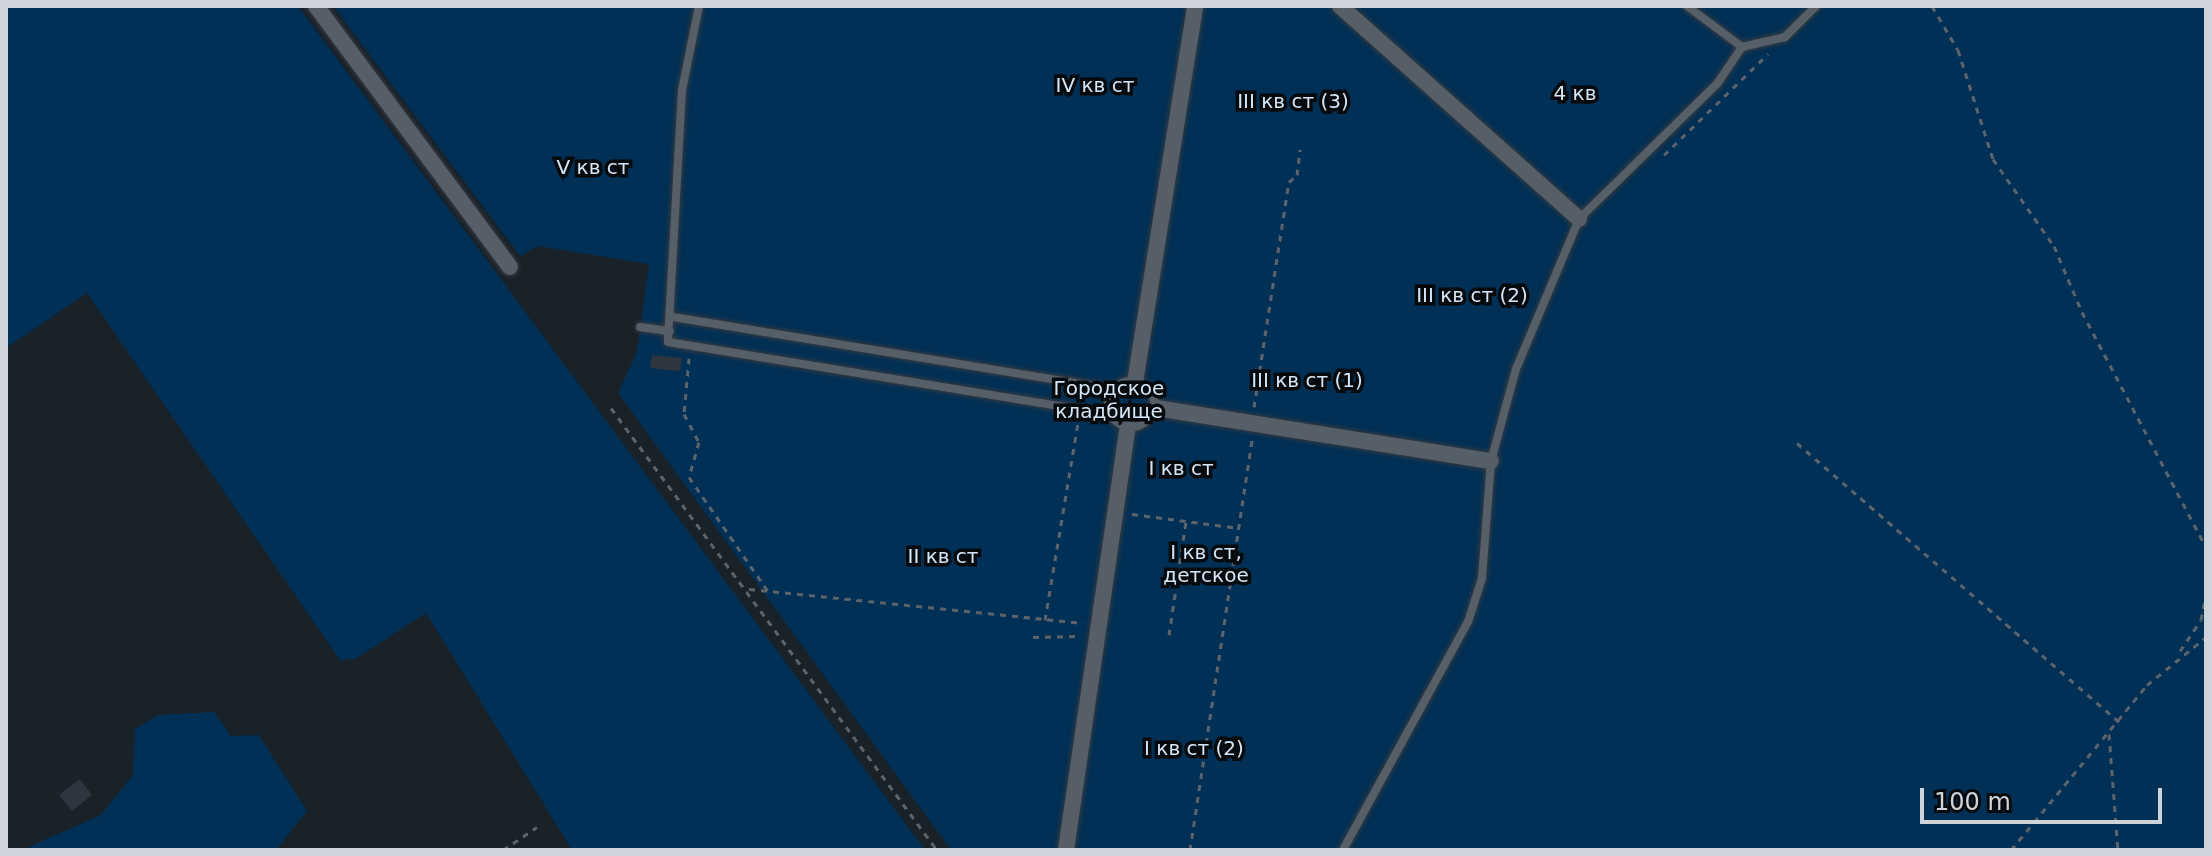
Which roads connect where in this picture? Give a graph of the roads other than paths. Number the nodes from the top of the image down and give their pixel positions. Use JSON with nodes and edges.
{"nodes":[{"id":1,"x":316,"y":6,"type":"edge"},
{"id":2,"x":699,"y":6,"type":"edge"},
{"id":3,"x":1195,"y":6,"type":"edge"},
{"id":4,"x":1340,"y":6,"type":"edge"},
{"id":5,"x":1687,"y":6,"type":"edge"},
{"id":6,"x":1816,"y":6,"type":"edge"},
{"id":7,"x":1742,"y":47,"type":"junction"},
{"id":8,"x":1579,"y":219,"type":"junction"},
{"id":9,"x":510,"y":267,"type":"dead end"},
{"id":10,"x":673,"y":317,"type":"junction"},
{"id":11,"x":640,"y":327,"type":"dead end"},
{"id":12,"x":670,"y":331,"type":"junction"},
{"id":13,"x":1135,"y":382,"type":"junction"},
{"id":14,"x":1113,"y":389,"type":"junction"},
{"id":15,"x":1156,"y":408,"type":"junction"},
{"id":16,"x":1110,"y":414,"type":"junction"},
{"id":17,"x":1128,"y":427,"type":"junction"},
{"id":18,"x":1491,"y":461,"type":"junction"},
{"id":19,"x":1066,"y":850,"type":"edge"},
{"id":20,"x":1343,"y":850,"type":"edge"}],
"edges":[{"from":1,"to":9,"type":"street"},
{"from":2,"to":10,"type":"lane"},
{"from":3,"to":13,"type":"street"},
{"from":4,"to":8,"type":"street"},
{"from":5,"to":7,"type":"lane"},
{"from":6,"to":7,"type":"lane"},
{"from":7,"to":8,"type":"lane"},
{"from":8,"to":18,"type":"lane"},
{"from":10,"to":12,"type":"lane"},
{"from":10,"to":14,"type":"lane"},
{"from":11,"to":12,"type":"lane"},
{"from":12,"to":16,"type":"lane"},
{"from":13,"to":14,"type":"lane"},
{"from":13,"to":15,"type":"lane"},
{"from":14,"to":16,"type":"lane"},
{"from":15,"to":17,"type":"lane"},
{"from":15,"to":18,"type":"street"},
{"from":16,"to":17,"type":"lane"},
{"from":17,"to":19,"type":"street"},
{"from":18,"to":20,"type":"lane"}]}
